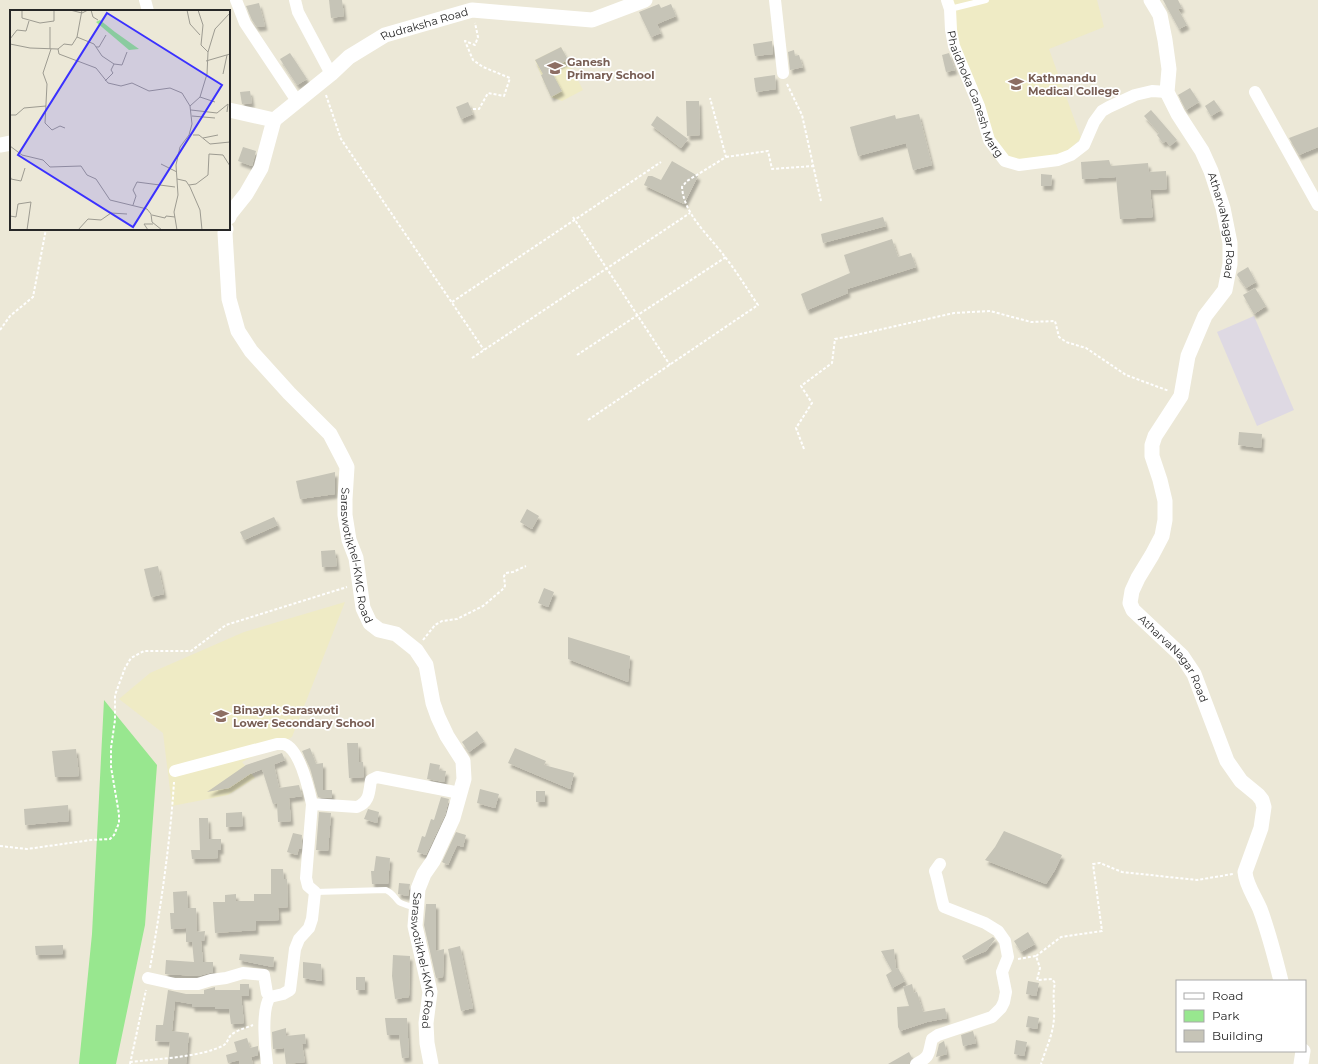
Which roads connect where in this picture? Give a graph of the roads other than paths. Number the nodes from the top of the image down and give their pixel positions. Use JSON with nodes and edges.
{"nodes":[{"id":1,"x":145,"y":0,"type":"edge"},
{"id":2,"x":236,"y":0,"type":"edge"},
{"id":3,"x":295,"y":0,"type":"edge"},
{"id":4,"x":774,"y":0,"type":"edge"},
{"id":5,"x":986,"y":0,"type":"edge"},
{"id":6,"x":1152,"y":0,"type":"edge"},
{"id":7,"x":642,"y":1,"type":"edge"},
{"id":8,"x":948,"y":5,"type":"edge"},
{"id":9,"x":148,"y":10,"type":"edge"},
{"id":10,"x":783,"y":73,"type":"road end"},
{"id":11,"x":331,"y":74,"type":"junction"},
{"id":12,"x":1167,"y":92,"type":"junction"},
{"id":13,"x":1255,"y":92,"type":"dead end"},
{"id":14,"x":297,"y":101,"type":"junction"},
{"id":15,"x":230,"y":110,"type":"edge"},
{"id":16,"x":274,"y":120,"type":"junction"},
{"id":17,"x":10,"y":143,"type":"edge"},
{"id":18,"x":0,"y":145,"type":"edge"},
{"id":19,"x":1318,"y":204,"type":"edge"},
{"id":20,"x":230,"y":214,"type":"edge"},
{"id":21,"x":226,"y":230,"type":"edge"},
{"id":22,"x":175,"y":771,"type":"road end"},
{"id":23,"x":460,"y":793,"type":"junction"},
{"id":24,"x":312,"y":804,"type":"junction"},
{"id":25,"x":940,"y":864,"type":"dead end"},
{"id":26,"x":315,"y":892,"type":"junction"},
{"id":27,"x":416,"y":908,"type":"junction"},
{"id":28,"x":148,"y":978,"type":"road end"},
{"id":29,"x":1281,"y":980,"type":"edge"},
{"id":30,"x":270,"y":997,"type":"junction"},
{"id":31,"x":1303,"y":1052,"type":"edge"},
{"id":32,"x":267,"y":1064,"type":"edge"},
{"id":33,"x":431,"y":1064,"type":"edge"},
{"id":34,"x":916,"y":1064,"type":"edge"},
{"id":35,"x":1301,"y":1064,"type":"edge"}],
"edges":[{"from":1,"to":9,"type":"street"},
{"from":2,"to":14,"type":"street"},
{"from":3,"to":11,"type":"street"},
{"from":4,"to":10,"type":"street"},
{"from":5,"to":8,"type":"lane"},
{"from":6,"to":12,"type":"street"},
{"from":7,"to":11,"type":"street","name":"Rudraksha Road"},
{"from":8,"to":12,"type":"street","name":"Phaidhoka Ganesh Marg"},
{"from":11,"to":14,"type":"street","name":"Rudraksha Road"},
{"from":12,"to":29,"type":"street","name":"AtharvaNagar Road"},
{"from":13,"to":19,"type":"street"},
{"from":14,"to":16,"type":"street","name":"Rudraksha Road"},
{"from":15,"to":16,"type":"street"},
{"from":16,"to":20,"type":"street"},
{"from":17,"to":18,"type":"street"},
{"from":21,"to":23,"type":"street","name":"Saraswotikhel-KMC Road"},
{"from":22,"to":24,"type":"street"},
{"from":23,"to":24,"type":"street"},
{"from":23,"to":27,"type":"street","name":"Saraswotikhel-KMC Road"},
{"from":24,"to":26,"type":"street"},
{"from":25,"to":34,"type":"street"},
{"from":26,"to":27,"type":"lane"},
{"from":26,"to":30,"type":"street"},
{"from":27,"to":33,"type":"street","name":"Saraswotikhel-KMC Road"},
{"from":28,"to":30,"type":"street"},
{"from":30,"to":32,"type":"street"},
{"from":31,"to":35,"type":"street"}]}
